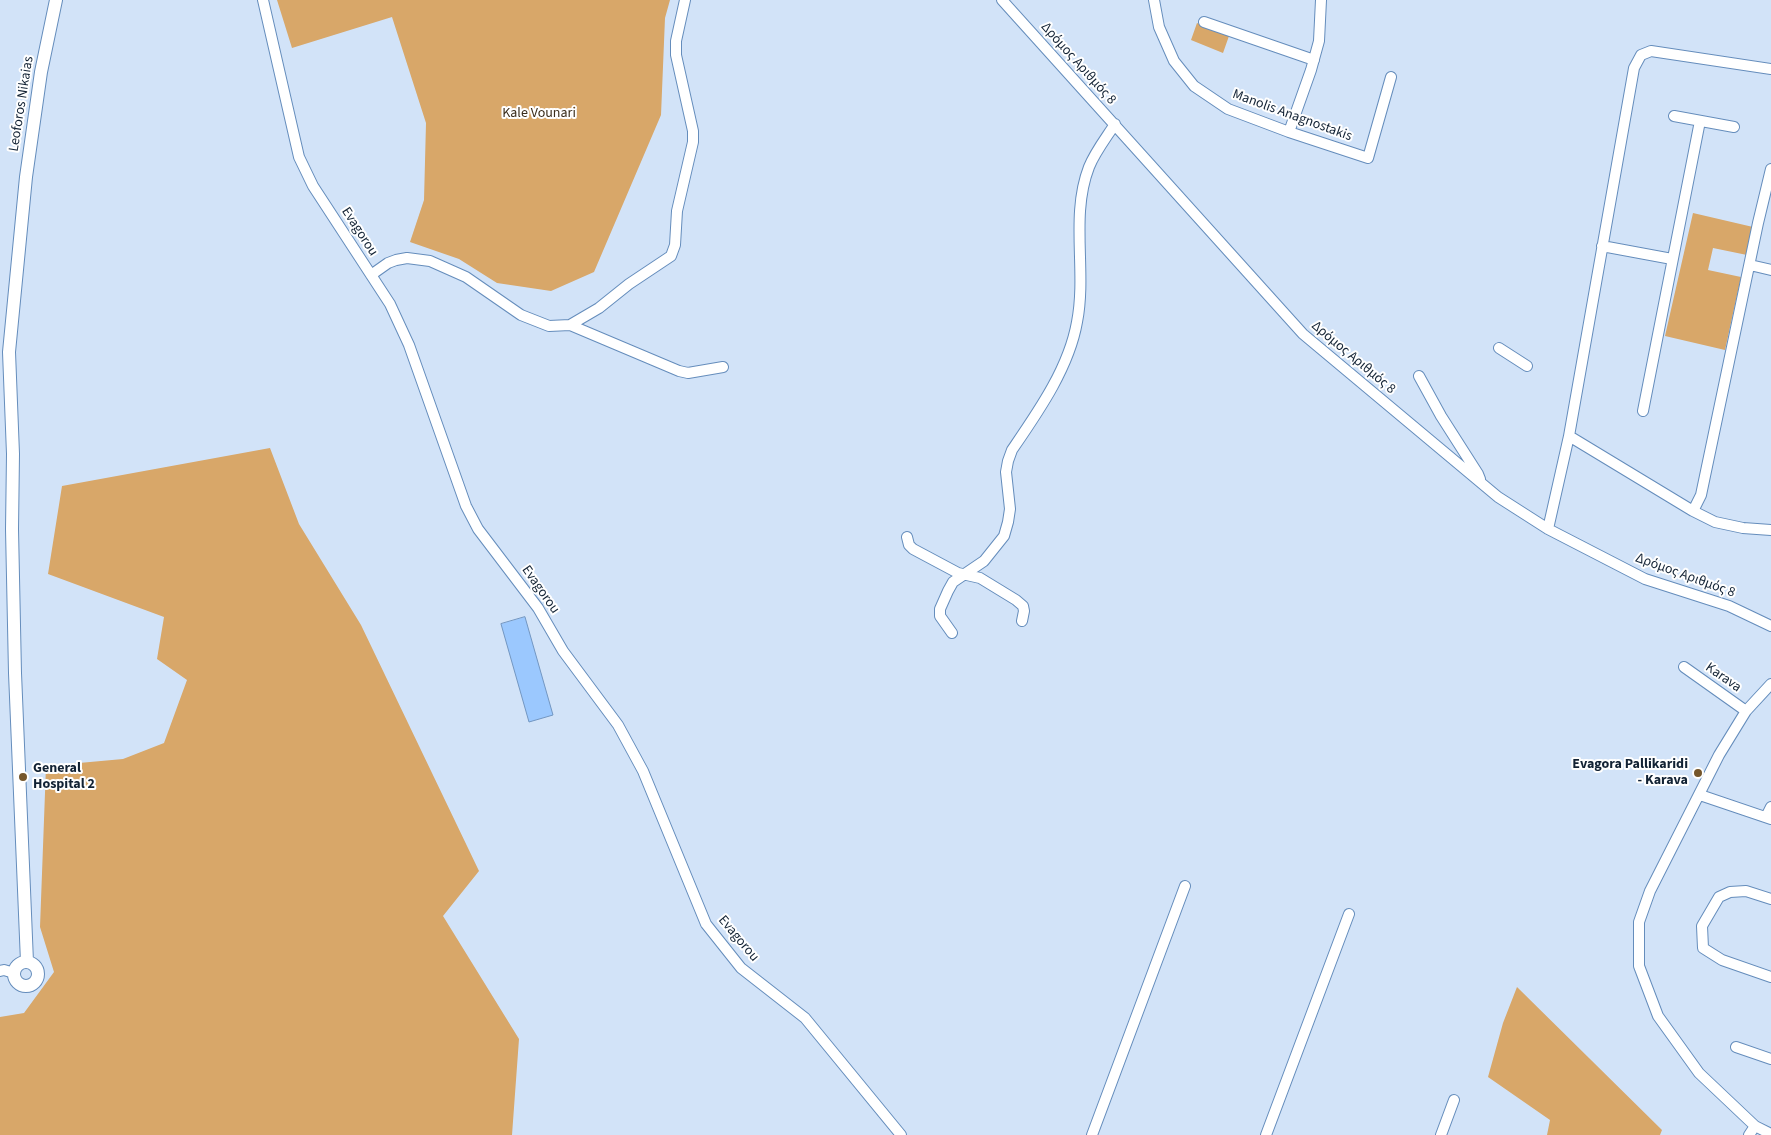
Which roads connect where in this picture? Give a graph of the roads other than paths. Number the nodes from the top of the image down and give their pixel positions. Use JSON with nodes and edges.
{"nodes":[{"id":1,"x":56,"y":0,"type":"edge"},
{"id":2,"x":263,"y":0,"type":"edge"},
{"id":3,"x":685,"y":0,"type":"edge"},
{"id":4,"x":1002,"y":0,"type":"edge"},
{"id":5,"x":1154,"y":0,"type":"edge"},
{"id":6,"x":1321,"y":0,"type":"edge"},
{"id":7,"x":1204,"y":22,"type":"dead end"},
{"id":8,"x":1314,"y":60,"type":"junction"},
{"id":9,"x":1771,"y":70,"type":"edge"},
{"id":10,"x":1391,"y":77,"type":"dead end"},
{"id":11,"x":1674,"y":116,"type":"dead end"},
{"id":12,"x":1700,"y":121,"type":"junction"},
{"id":13,"x":1115,"y":124,"type":"junction"},
{"id":14,"x":1734,"y":128,"type":"dead end"},
{"id":15,"x":1289,"y":132,"type":"junction"},
{"id":16,"x":1771,"y":169,"type":"edge"},
{"id":17,"x":1602,"y":246,"type":"junction"},
{"id":18,"x":1672,"y":259,"type":"junction"},
{"id":19,"x":1750,"y":265,"type":"junction"},
{"id":20,"x":1771,"y":270,"type":"edge"},
{"id":21,"x":371,"y":275,"type":"junction"},
{"id":22,"x":570,"y":325,"type":"junction"},
{"id":23,"x":1499,"y":348,"type":"dead end"},
{"id":24,"x":5,"y":352,"type":"edge"},
{"id":25,"x":1527,"y":366,"type":"dead end"},
{"id":26,"x":723,"y":367,"type":"dead end"},
{"id":27,"x":1419,"y":376,"type":"dead end"},
{"id":28,"x":1643,"y":412,"type":"dead end"},
{"id":29,"x":1570,"y":436,"type":"junction"},
{"id":30,"x":1480,"y":483,"type":"junction"},
{"id":31,"x":1694,"y":512,"type":"junction"},
{"id":32,"x":1548,"y":529,"type":"junction"},
{"id":33,"x":1771,"y":530,"type":"edge"},
{"id":34,"x":906,"y":537,"type":"dead end"},
{"id":35,"x":962,"y":574,"type":"junction"},
{"id":36,"x":1022,"y":621,"type":"dead end"},
{"id":37,"x":1771,"y":626,"type":"edge"},
{"id":38,"x":952,"y":633,"type":"dead end"},
{"id":39,"x":1684,"y":667,"type":"dead end"},
{"id":40,"x":1771,"y":684,"type":"edge"},
{"id":41,"x":1746,"y":711,"type":"junction"},
{"id":42,"x":1700,"y":795,"type":"junction"},
{"id":43,"x":1769,"y":814,"type":"edge"},
{"id":44,"x":1185,"y":886,"type":"dead end"},
{"id":45,"x":1771,"y":900,"type":"edge"},
{"id":46,"x":1348,"y":914,"type":"dead end"},
{"id":47,"x":27,"y":962,"type":"junction"},
{"id":48,"x":0,"y":971,"type":"edge"},
{"id":49,"x":14,"y":972,"type":"junction"},
{"id":50,"x":1771,"y":977,"type":"edge"},
{"id":51,"x":1736,"y":1047,"type":"dead end"},
{"id":52,"x":1771,"y":1059,"type":"edge"},
{"id":53,"x":1454,"y":1100,"type":"dead end"},
{"id":54,"x":1755,"y":1126,"type":"junction"},
{"id":55,"x":1771,"y":1134,"type":"edge"},
{"id":56,"x":901,"y":1135,"type":"edge"},
{"id":57,"x":1092,"y":1135,"type":"edge"},
{"id":58,"x":1266,"y":1135,"type":"edge"},
{"id":59,"x":1441,"y":1135,"type":"edge"},
{"id":60,"x":1749,"y":1135,"type":"edge"}],
"edges":[{"from":1,"to":24,"type":"main road","name":"Leoforos Nikaias"},
{"from":2,"to":21,"type":"street","name":"Evagorou"},
{"from":3,"to":22,"type":"street"},
{"from":4,"to":13,"type":"street","name":"Δρόμος Αριθμός 8"},
{"from":5,"to":15,"type":"street","name":"Manolis Anagnostakis"},
{"from":6,"to":8,"type":"street"},
{"from":7,"to":8,"type":"street"},
{"from":8,"to":15,"type":"street"},
{"from":9,"to":17,"type":"street"},
{"from":10,"to":15,"type":"street","name":"Manolis Anagnostakis"},
{"from":11,"to":12,"type":"street"},
{"from":12,"to":14,"type":"street"},
{"from":12,"to":18,"type":"street"},
{"from":13,"to":30,"type":"street","name":"Δρόμος Αριθμός 8"},
{"from":13,"to":35,"type":"street"},
{"from":16,"to":19,"type":"street"},
{"from":17,"to":18,"type":"street"},
{"from":17,"to":29,"type":"street"},
{"from":18,"to":28,"type":"street"},
{"from":19,"to":20,"type":"street"},
{"from":19,"to":31,"type":"street"},
{"from":21,"to":22,"type":"street"},
{"from":21,"to":56,"type":"street","name":"Evagorou"},
{"from":22,"to":26,"type":"street"},
{"from":23,"to":25,"type":"street"},
{"from":24,"to":47,"type":"main road","name":"Leoforos Nikaias"},
{"from":27,"to":30,"type":"street"},
{"from":29,"to":31,"type":"street"},
{"from":29,"to":32,"type":"street"},
{"from":30,"to":32,"type":"street","name":"Δρόμος Αριθμός 8"},
{"from":31,"to":33,"type":"street"},
{"from":32,"to":37,"type":"street","name":"Δρόμος Αριθμός 8"},
{"from":34,"to":35,"type":"street"},
{"from":35,"to":36,"type":"street"},
{"from":35,"to":38,"type":"street"},
{"from":39,"to":41,"type":"street","name":"Karava"},
{"from":40,"to":41,"type":"street"},
{"from":41,"to":42,"type":"street"},
{"from":42,"to":43,"type":"street"},
{"from":42,"to":54,"type":"street"},
{"from":44,"to":57,"type":"street"},
{"from":45,"to":50,"type":"street"},
{"from":46,"to":58,"type":"street"},
{"from":47,"to":49,"type":"main road"},
{"from":47,"to":49,"type":"main road"},
{"from":48,"to":49,"type":"street"},
{"from":51,"to":52,"type":"street"},
{"from":53,"to":59,"type":"street"},
{"from":54,"to":55,"type":"street"},
{"from":54,"to":60,"type":"street"}]}
